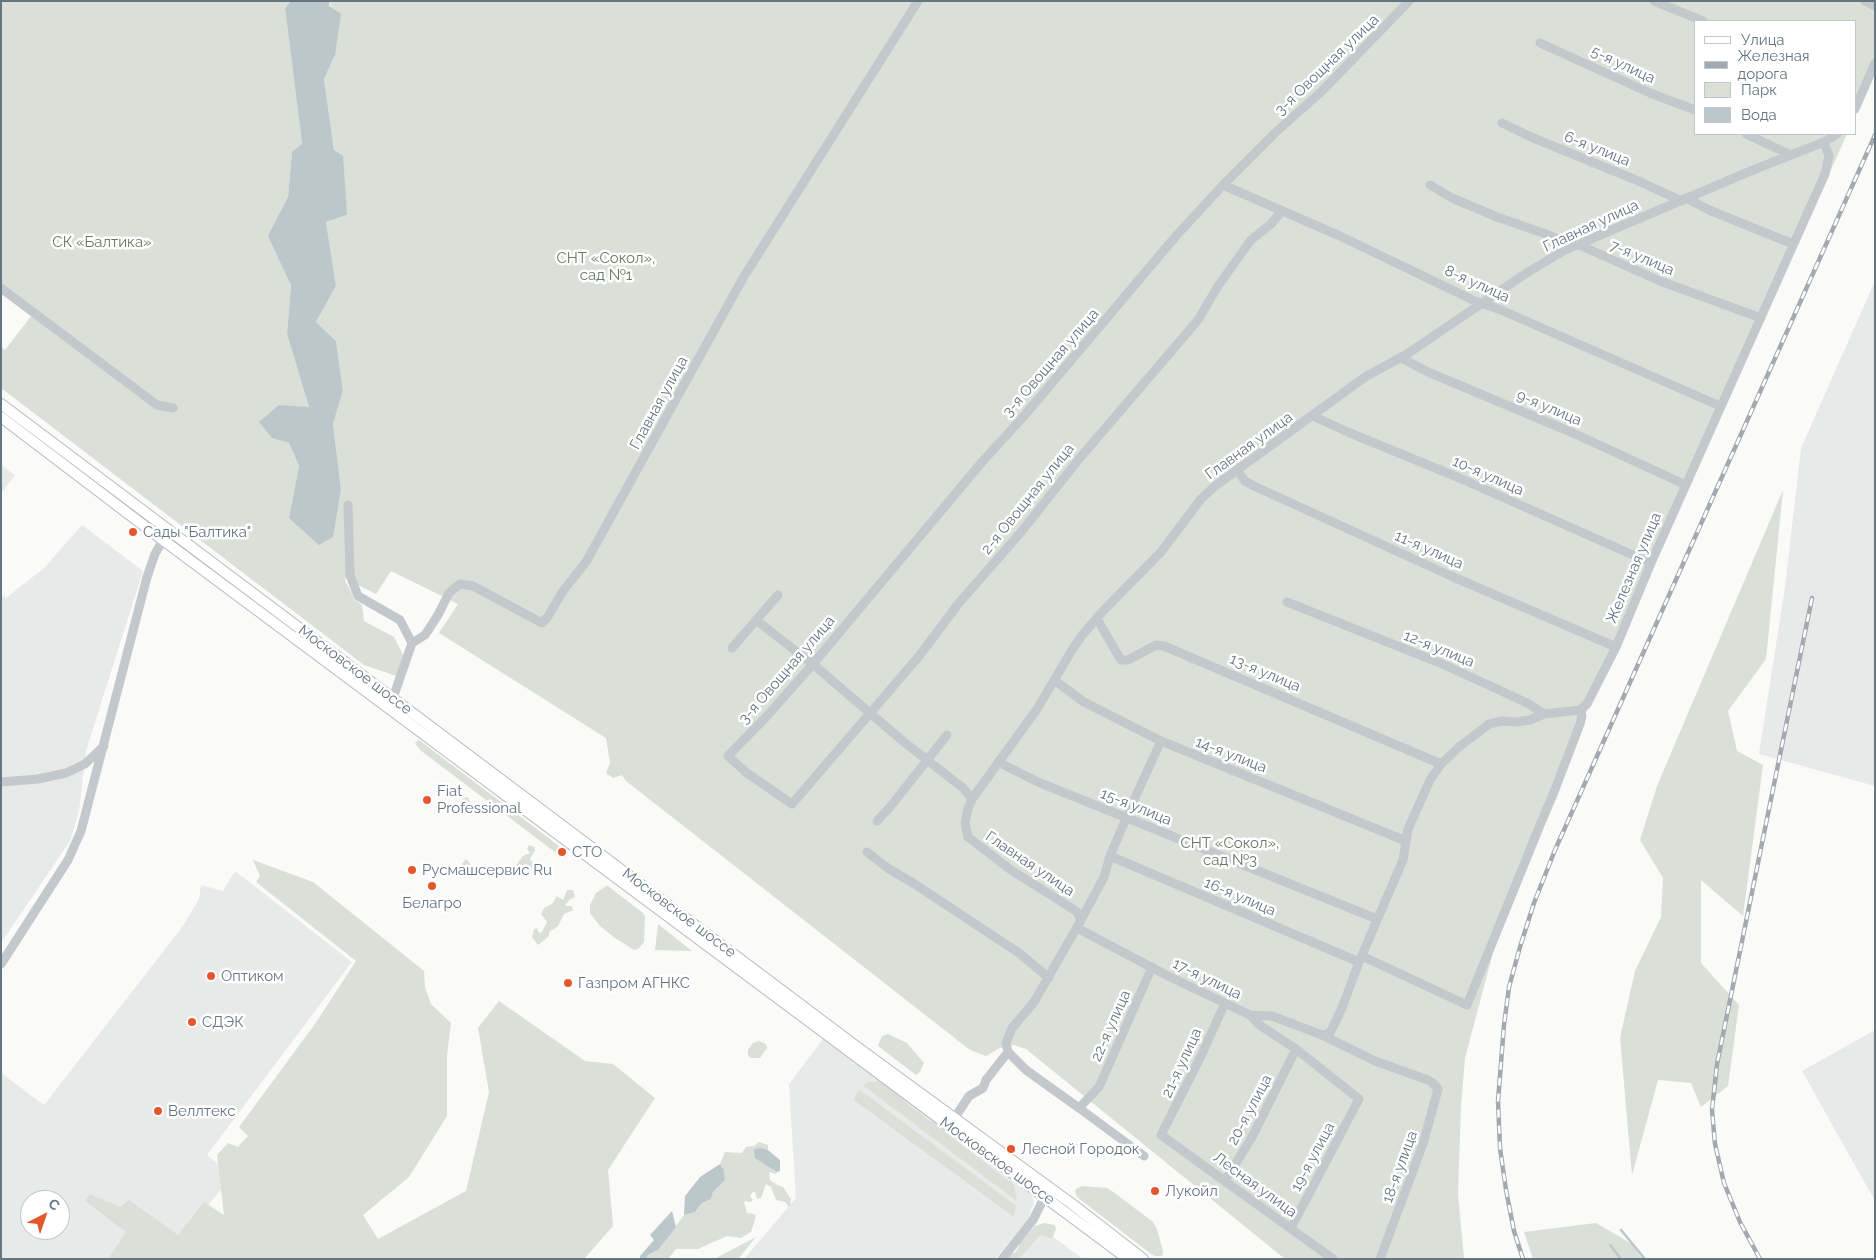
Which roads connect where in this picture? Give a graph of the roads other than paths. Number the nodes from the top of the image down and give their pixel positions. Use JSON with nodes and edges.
{"nodes":[{"id":1,"x":918,"y":1,"type":"edge"},
{"id":2,"x":1409,"y":1,"type":"edge"},
{"id":3,"x":1654,"y":1,"type":"edge"},
{"id":4,"x":1865,"y":1,"type":"edge"},
{"id":5,"x":1875,"y":6,"type":"edge"},
{"id":6,"x":1701,"y":20,"type":"edge"},
{"id":7,"x":1540,"y":43,"type":"dead end"},
{"id":8,"x":1875,"y":63,"type":"edge"},
{"id":9,"x":1859,"y":90,"type":"edge"},
{"id":10,"x":1856,"y":104,"type":"edge"},
{"id":11,"x":1694,"y":110,"type":"edge"},
{"id":12,"x":1502,"y":123,"type":"dead end"},
{"id":13,"x":1748,"y":135,"type":"edge"},
{"id":14,"x":1835,"y":135,"type":"edge"},
{"id":15,"x":1824,"y":142,"type":"junction"},
{"id":16,"x":1792,"y":155,"type":"junction"},
{"id":17,"x":1223,"y":185,"type":"junction"},
{"id":18,"x":1430,"y":185,"type":"dead end"},
{"id":19,"x":1685,"y":200,"type":"junction"},
{"id":20,"x":1282,"y":211,"type":"junction"},
{"id":21,"x":1577,"y":244,"type":"junction"},
{"id":22,"x":1793,"y":244,"type":"junction"},
{"id":23,"x":1,"y":288,"type":"edge"},
{"id":24,"x":1484,"y":304,"type":"junction"},
{"id":25,"x":1761,"y":318,"type":"junction"},
{"id":26,"x":1401,"y":358,"type":"junction"},
{"id":27,"x":1,"y":404,"type":"edge"},
{"id":28,"x":1720,"y":406,"type":"junction"},
{"id":29,"x":173,"y":408,"type":"dead end"},
{"id":30,"x":1314,"y":416,"type":"junction"},
{"id":31,"x":1,"y":417,"type":"edge"},
{"id":32,"x":1237,"y":470,"type":"junction"},
{"id":33,"x":1686,"y":485,"type":"junction"},
{"id":34,"x":348,"y":505,"type":"dead end"},
{"id":35,"x":170,"y":531,"type":"junction"},
{"id":36,"x":163,"y":540,"type":"junction"},
{"id":37,"x":1651,"y":563,"type":"junction"},
{"id":38,"x":778,"y":594,"type":"dead end"},
{"id":39,"x":1287,"y":602,"type":"dead end"},
{"id":40,"x":1097,"y":619,"type":"junction"},
{"id":41,"x":756,"y":620,"type":"junction"},
{"id":42,"x":412,"y":643,"type":"junction"},
{"id":43,"x":1616,"y":647,"type":"junction"},
{"id":44,"x":732,"y":648,"type":"dead end"},
{"id":45,"x":813,"y":664,"type":"junction"},
{"id":46,"x":1054,"y":680,"type":"junction"},
{"id":47,"x":393,"y":698,"type":"junction"},
{"id":48,"x":1580,"y":710,"type":"junction"},
{"id":49,"x":870,"y":713,"type":"junction"},
{"id":50,"x":1544,"y":714,"type":"junction"},
{"id":51,"x":947,"y":735,"type":"dead end"},
{"id":52,"x":1160,"y":741,"type":"junction"},
{"id":53,"x":104,"y":746,"type":"junction"},
{"id":54,"x":928,"y":760,"type":"junction"},
{"id":55,"x":998,"y":762,"type":"junction"},
{"id":56,"x":1441,"y":764,"type":"junction"},
{"id":57,"x":1,"y":782,"type":"edge"},
{"id":58,"x":972,"y":799,"type":"junction"},
{"id":59,"x":792,"y":804,"type":"joint"},
{"id":60,"x":1126,"y":818,"type":"junction"},
{"id":61,"x":877,"y":821,"type":"dead end"},
{"id":62,"x":1406,"y":841,"type":"junction"},
{"id":63,"x":867,"y":852,"type":"dead end"},
{"id":64,"x":1110,"y":856,"type":"junction"},
{"id":65,"x":1377,"y":919,"type":"junction"},
{"id":66,"x":1079,"y":925,"type":"junction"},
{"id":67,"x":1361,"y":959,"type":"junction"},
{"id":68,"x":1,"y":964,"type":"edge"},
{"id":69,"x":1152,"y":967,"type":"junction"},
{"id":70,"x":1049,"y":978,"type":"junction"},
{"id":71,"x":1225,"y":1003,"type":"junction"},
{"id":72,"x":1467,"y":1005,"type":"joint"},
{"id":73,"x":1250,"y":1015,"type":"junction"},
{"id":74,"x":1326,"y":1034,"type":"junction"},
{"id":75,"x":1296,"y":1050,"type":"junction"},
{"id":76,"x":1008,"y":1052,"type":"junction"},
{"id":77,"x":858,"y":1054,"type":"junction"},
{"id":78,"x":1433,"y":1083,"type":"joint"},
{"id":79,"x":1078,"y":1108,"type":"junction"},
{"id":80,"x":954,"y":1119,"type":"junction"},
{"id":81,"x":1162,"y":1135,"type":"joint"},
{"id":82,"x":1144,"y":1156,"type":"dead end"},
{"id":83,"x":1225,"y":1181,"type":"junction"},
{"id":84,"x":1046,"y":1191,"type":"junction"},
{"id":85,"x":1291,"y":1228,"type":"junction"},
{"id":86,"x":1002,"y":1259,"type":"edge"},
{"id":87,"x":1128,"y":1259,"type":"edge"},
{"id":88,"x":1143,"y":1259,"type":"edge"},
{"id":89,"x":1333,"y":1259,"type":"edge"},
{"id":90,"x":1380,"y":1259,"type":"edge"}],
"edges":[{"from":1,"to":42,"type":"street","name":"Главная улица"},
{"from":2,"to":17,"type":"street","name":"3-я Овощная улица"},
{"from":3,"to":6,"type":"street"},
{"from":4,"to":5,"type":"street"},
{"from":7,"to":11,"type":"street","name":"5-я улица"},
{"from":8,"to":9,"type":"street"},
{"from":9,"to":10,"type":"street"},
{"from":12,"to":19,"type":"street","name":"6-я улица"},
{"from":13,"to":16,"type":"street"},
{"from":14,"to":15,"type":"street","name":"Главная улица"},
{"from":15,"to":16,"type":"street","name":"Главная улица"},
{"from":15,"to":22,"type":"street","name":"Железная улица"},
{"from":16,"to":19,"type":"street","name":"Главная улица"},
{"from":17,"to":20,"type":"street","name":"8-я улица"},
{"from":17,"to":45,"type":"street","name":"3-я Овощная улица"},
{"from":18,"to":21,"type":"street","name":"7-я улица"},
{"from":19,"to":21,"type":"street","name":"Главная улица"},
{"from":19,"to":22,"type":"street","name":"6-я улица"},
{"from":20,"to":24,"type":"street","name":"8-я улица"},
{"from":20,"to":49,"type":"street","name":"2-я Овощная улица"},
{"from":21,"to":24,"type":"street","name":"Главная улица"},
{"from":21,"to":25,"type":"street","name":"7-я улица"},
{"from":22,"to":25,"type":"street","name":"Железная улица"},
{"from":23,"to":29,"type":"street"},
{"from":24,"to":26,"type":"street","name":"Главная улица"},
{"from":24,"to":28,"type":"street","name":"8-я улица"},
{"from":25,"to":28,"type":"street","name":"Железная улица"},
{"from":26,"to":30,"type":"street","name":"Главная улица"},
{"from":26,"to":33,"type":"street","name":"9-я улица"},
{"from":27,"to":35,"type":"main road","name":"Московское шоссе"},
{"from":28,"to":33,"type":"street","name":"Железная улица"},
{"from":30,"to":32,"type":"street","name":"Главная улица"},
{"from":30,"to":37,"type":"street","name":"10-я улица"},
{"from":31,"to":36,"type":"main road","name":"Московское шоссе"},
{"from":32,"to":40,"type":"street","name":"Главная улица"},
{"from":32,"to":43,"type":"street","name":"11-я улица"},
{"from":33,"to":37,"type":"street","name":"Железная улица"},
{"from":34,"to":42,"type":"street"},
{"from":35,"to":36,"type":"main road"},
{"from":35,"to":47,"type":"main road","name":"Московское шоссе"},
{"from":36,"to":53,"type":"street"},
{"from":36,"to":77,"type":"main road","name":"Московское шоссе"},
{"from":37,"to":43,"type":"street","name":"Железная улица"},
{"from":38,"to":41,"type":"street"},
{"from":39,"to":50,"type":"street","name":"12-я улица"},
{"from":40,"to":46,"type":"street","name":"Главная улица"},
{"from":40,"to":56,"type":"street","name":"13-я улица"},
{"from":41,"to":44,"type":"street"},
{"from":41,"to":45,"type":"street"},
{"from":42,"to":47,"type":"street","name":"Главная улица"},
{"from":43,"to":48,"type":"street","name":"Железная улица"},
{"from":45,"to":49,"type":"street"},
{"from":45,"to":59,"type":"street","name":"3-я Овощная улица"},
{"from":46,"to":52,"type":"street","name":"14-я улица"},
{"from":46,"to":55,"type":"street","name":"Главная улица"},
{"from":47,"to":77,"type":"main road","name":"Московское шоссе"},
{"from":48,"to":50,"type":"street"},
{"from":48,"to":72,"type":"street","name":"Железная улица"},
{"from":49,"to":54,"type":"street"},
{"from":49,"to":59,"type":"street","name":"2-я Овощная улица"},
{"from":50,"to":56,"type":"street"},
{"from":51,"to":54,"type":"street"},
{"from":52,"to":60,"type":"street"},
{"from":52,"to":62,"type":"street","name":"14-я улица"},
{"from":53,"to":57,"type":"street"},
{"from":53,"to":68,"type":"street"},
{"from":54,"to":58,"type":"street"},
{"from":54,"to":61,"type":"street"},
{"from":55,"to":58,"type":"street","name":"Главная улица"},
{"from":55,"to":60,"type":"street","name":"15-я улица"},
{"from":56,"to":62,"type":"street"},
{"from":58,"to":66,"type":"street","name":"Главная улица"},
{"from":60,"to":64,"type":"street"},
{"from":60,"to":65,"type":"street","name":"15-я улица"},
{"from":62,"to":65,"type":"street"},
{"from":63,"to":70,"type":"street"},
{"from":64,"to":66,"type":"street"},
{"from":64,"to":67,"type":"street","name":"16-я улица"},
{"from":65,"to":67,"type":"street"},
{"from":66,"to":69,"type":"street","name":"17-я улица"},
{"from":66,"to":70,"type":"street"},
{"from":67,"to":72,"type":"street","name":"16-я улица"},
{"from":67,"to":74,"type":"street"},
{"from":69,"to":71,"type":"street","name":"17-я улица"},
{"from":69,"to":79,"type":"street","name":"22-я улица"},
{"from":70,"to":76,"type":"street"},
{"from":71,"to":73,"type":"street","name":"17-я улица"},
{"from":71,"to":81,"type":"street","name":"21-я улица"},
{"from":73,"to":74,"type":"street","name":"17-я улица"},
{"from":73,"to":75,"type":"street"},
{"from":74,"to":78,"type":"street","name":"17-я улица"},
{"from":75,"to":83,"type":"street","name":"20-я улица"},
{"from":75,"to":85,"type":"street","name":"19-я улица"},
{"from":76,"to":79,"type":"street"},
{"from":76,"to":80,"type":"street"},
{"from":77,"to":80,"type":"main road","name":"Московское шоссе"},
{"from":77,"to":84,"type":"main road","name":"Московское шоссе"},
{"from":78,"to":90,"type":"street","name":"18-я улица"},
{"from":79,"to":82,"type":"street"},
{"from":80,"to":84,"type":"main road","name":"Московское шоссе"},
{"from":81,"to":83,"type":"street","name":"Лесная улица"},
{"from":83,"to":85,"type":"street","name":"Лесная улица"},
{"from":84,"to":86,"type":"street"},
{"from":84,"to":87,"type":"main road","name":"Московское шоссе"},
{"from":84,"to":88,"type":"main road","name":"Московское шоссе"},
{"from":85,"to":89,"type":"street","name":"Лесная улица"}]}
